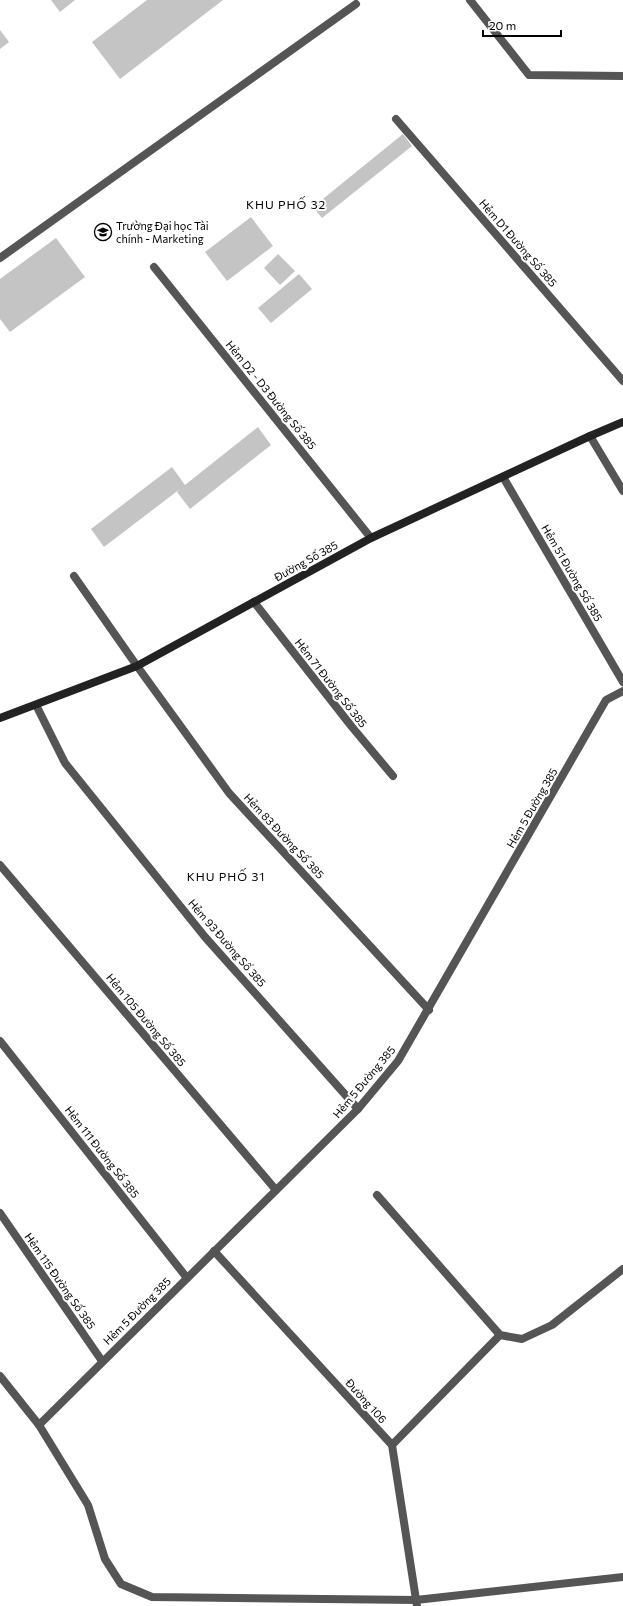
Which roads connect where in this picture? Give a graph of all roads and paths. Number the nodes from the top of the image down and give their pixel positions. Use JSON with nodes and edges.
{"nodes":[{"id":1,"x":364,"y":0,"type":"edge"},
{"id":2,"x":470,"y":0,"type":"edge"},
{"id":3,"x":355,"y":2,"type":"edge"},
{"id":4,"x":623,"y":76,"type":"edge"},
{"id":5,"x":396,"y":119,"type":"dead end"},
{"id":6,"x":0,"y":258,"type":"edge"},
{"id":7,"x":154,"y":266,"type":"dead end"},
{"id":8,"x":623,"y":381,"type":"edge"},
{"id":9,"x":623,"y":422,"type":"edge"},
{"id":10,"x":590,"y":436,"type":"junction"},
{"id":11,"x":503,"y":477,"type":"junction"},
{"id":12,"x":623,"y":491,"type":"edge"},
{"id":13,"x":371,"y":538,"type":"junction"},
{"id":14,"x":74,"y":576,"type":"dead end"},
{"id":15,"x":254,"y":602,"type":"junction"},
{"id":16,"x":137,"y":666,"type":"junction"},
{"id":17,"x":623,"y":682,"type":"edge"},
{"id":18,"x":623,"y":691,"type":"edge"},
{"id":19,"x":36,"y":705,"type":"junction"},
{"id":20,"x":0,"y":718,"type":"edge"},
{"id":21,"x":393,"y":776,"type":"dead end"},
{"id":22,"x":0,"y":865,"type":"edge"},
{"id":23,"x":429,"y":1010,"type":"junction"},
{"id":24,"x":0,"y":1041,"type":"edge"},
{"id":25,"x":358,"y":1109,"type":"junction"},
{"id":26,"x":276,"y":1190,"type":"junction"},
{"id":27,"x":377,"y":1195,"type":"dead end"},
{"id":28,"x":0,"y":1213,"type":"edge"},
{"id":29,"x":214,"y":1251,"type":"junction"},
{"id":30,"x":623,"y":1269,"type":"edge"},
{"id":31,"x":187,"y":1278,"type":"junction"},
{"id":32,"x":500,"y":1335,"type":"junction"},
{"id":33,"x":102,"y":1361,"type":"junction"},
{"id":34,"x":0,"y":1376,"type":"edge"},
{"id":35,"x":39,"y":1425,"type":"junction"},
{"id":36,"x":392,"y":1445,"type":"junction"},
{"id":37,"x":623,"y":1576,"type":"edge"},
{"id":38,"x":416,"y":1603,"type":"edge"}],
"edges":[{"from":1,"to":3,"type":"street"},
{"from":2,"to":4,"type":"street"},
{"from":3,"to":6,"type":"street"},
{"from":5,"to":8,"type":"street","name":"Hẻm D1 Đường Số 385"},
{"from":7,"to":13,"type":"street","name":"Hẻm D2 - D3 Đường Số 385"},
{"from":9,"to":10,"type":"street","name":"Đường Số 385"},
{"from":10,"to":11,"type":"street","name":"Đường Số 385"},
{"from":10,"to":12,"type":"street"},
{"from":11,"to":13,"type":"street","name":"Đường Số 385"},
{"from":11,"to":17,"type":"street","name":"Hẻm 51 Đường Số 385"},
{"from":13,"to":15,"type":"street","name":"Đường Số 385"},
{"from":14,"to":16,"type":"street","name":"Hẻm 83 Đường Số 385"},
{"from":15,"to":16,"type":"street","name":"Đường Số 385"},
{"from":15,"to":21,"type":"street","name":"Hẻm 71 Đường Số 385"},
{"from":16,"to":19,"type":"street","name":"Đường Số 385"},
{"from":16,"to":23,"type":"street","name":"Hẻm 83 Đường Số 385"},
{"from":18,"to":23,"type":"street","name":"Hẻm 5 Đường 385"},
{"from":19,"to":20,"type":"street","name":"Đường Số 385"},
{"from":19,"to":25,"type":"street","name":"Hẻm 93 Đường Số 385"},
{"from":22,"to":26,"type":"street","name":"Hẻm 105 Đường Số 385"},
{"from":23,"to":25,"type":"street","name":"Hẻm 5 Đường 385"},
{"from":24,"to":31,"type":"street","name":"Hẻm 111 Đường Số 385"},
{"from":25,"to":26,"type":"street","name":"Hẻm 5 Đường 385"},
{"from":26,"to":29,"type":"street","name":"Hẻm 5 Đường 385"},
{"from":27,"to":32,"type":"street"},
{"from":28,"to":33,"type":"street","name":"Hẻm 115 Đường Số 385"},
{"from":29,"to":31,"type":"street","name":"Hẻm 5 Đường 385"},
{"from":29,"to":36,"type":"street","name":"Đường 106"},
{"from":30,"to":32,"type":"street"},
{"from":31,"to":33,"type":"street","name":"Hẻm 5 Đường 385"},
{"from":32,"to":36,"type":"street"},
{"from":33,"to":35,"type":"street","name":"Hẻm 5 Đường 385"},
{"from":34,"to":35,"type":"street"},
{"from":35,"to":38,"type":"street"},
{"from":36,"to":38,"type":"street"},
{"from":37,"to":38,"type":"street"}]}
